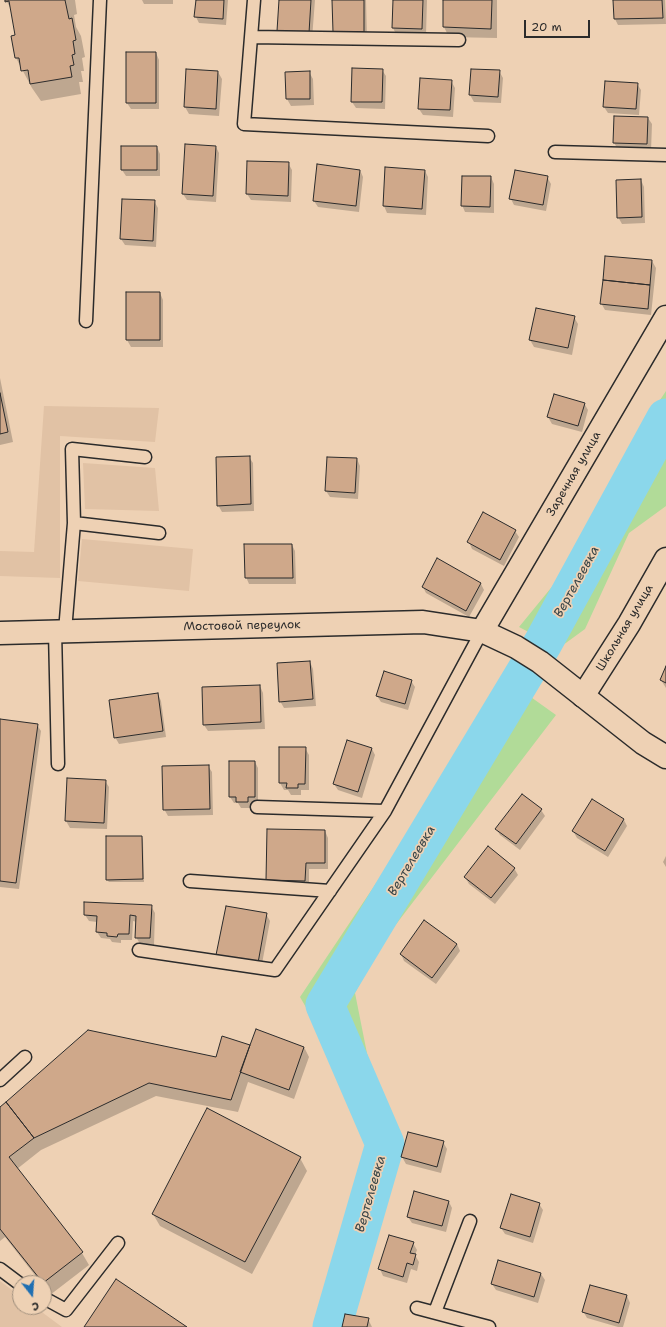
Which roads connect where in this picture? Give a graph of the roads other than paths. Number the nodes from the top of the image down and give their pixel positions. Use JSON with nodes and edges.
{"nodes":[{"id":1,"x":100,"y":0,"type":"edge"},
{"id":2,"x":254,"y":0,"type":"edge"},
{"id":3,"x":251,"y":38,"type":"junction"},
{"id":4,"x":459,"y":40,"type":"dead end"},
{"id":5,"x":488,"y":136,"type":"dead end"},
{"id":6,"x":556,"y":152,"type":"dead end"},
{"id":7,"x":666,"y":155,"type":"edge"},
{"id":8,"x":666,"y":318,"type":"edge"},
{"id":9,"x":86,"y":322,"type":"dead end"},
{"id":10,"x":145,"y":457,"type":"dead end"},
{"id":11,"x":74,"y":523,"type":"junction"},
{"id":12,"x":159,"y":533,"type":"dead end"},
{"id":13,"x":664,"y":565,"type":"edge"},
{"id":14,"x":60,"y":631,"type":"junction"},
{"id":15,"x":482,"y":631,"type":"junction"},
{"id":16,"x":0,"y":633,"type":"edge"},
{"id":17,"x":583,"y":696,"type":"junction"},
{"id":18,"x":666,"y":757,"type":"edge"},
{"id":19,"x":58,"y":764,"type":"dead end"},
{"id":20,"x":257,"y":807,"type":"dead end"},
{"id":21,"x":385,"y":811,"type":"junction"},
{"id":22,"x":190,"y":881,"type":"dead end"},
{"id":23,"x":330,"y":891,"type":"junction"},
{"id":24,"x":139,"y":950,"type":"dead end"},
{"id":25,"x":25,"y":1057,"type":"dead end"},
{"id":26,"x":0,"y":1080,"type":"edge"},
{"id":27,"x":470,"y":1221,"type":"dead end"},
{"id":28,"x":118,"y":1243,"type":"dead end"},
{"id":29,"x":0,"y":1269,"type":"edge"},
{"id":30,"x":12,"y":1278,"type":"edge"},
{"id":31,"x":52,"y":1302,"type":"edge"},
{"id":32,"x":417,"y":1308,"type":"dead end"},
{"id":33,"x":435,"y":1312,"type":"junction"},
{"id":34,"x":490,"y":1327,"type":"edge"}],
"edges":[{"from":1,"to":9,"type":"lane"},
{"from":2,"to":3,"type":"lane"},
{"from":3,"to":4,"type":"lane"},
{"from":3,"to":5,"type":"lane"},
{"from":6,"to":7,"type":"lane"},
{"from":8,"to":15,"type":"street","name":"Заречная улица"},
{"from":10,"to":11,"type":"lane"},
{"from":11,"to":12,"type":"lane"},
{"from":11,"to":14,"type":"lane"},
{"from":13,"to":17,"type":"street","name":"Школьная улица"},
{"from":14,"to":15,"type":"street","name":"Мостовой переулок"},
{"from":14,"to":16,"type":"street","name":"Мостовой переулок"},
{"from":14,"to":19,"type":"lane"},
{"from":15,"to":17,"type":"street","name":"Мостовой переулок"},
{"from":15,"to":21,"type":"lane"},
{"from":17,"to":18,"type":"street","name":"Мостовой переулок"},
{"from":20,"to":21,"type":"lane"},
{"from":21,"to":23,"type":"lane"},
{"from":22,"to":23,"type":"lane"},
{"from":23,"to":24,"type":"lane"},
{"from":25,"to":26,"type":"lane"},
{"from":27,"to":33,"type":"lane"},
{"from":28,"to":31,"type":"lane"},
{"from":29,"to":30,"type":"lane"},
{"from":32,"to":33,"type":"lane"},
{"from":33,"to":34,"type":"lane"}]}
